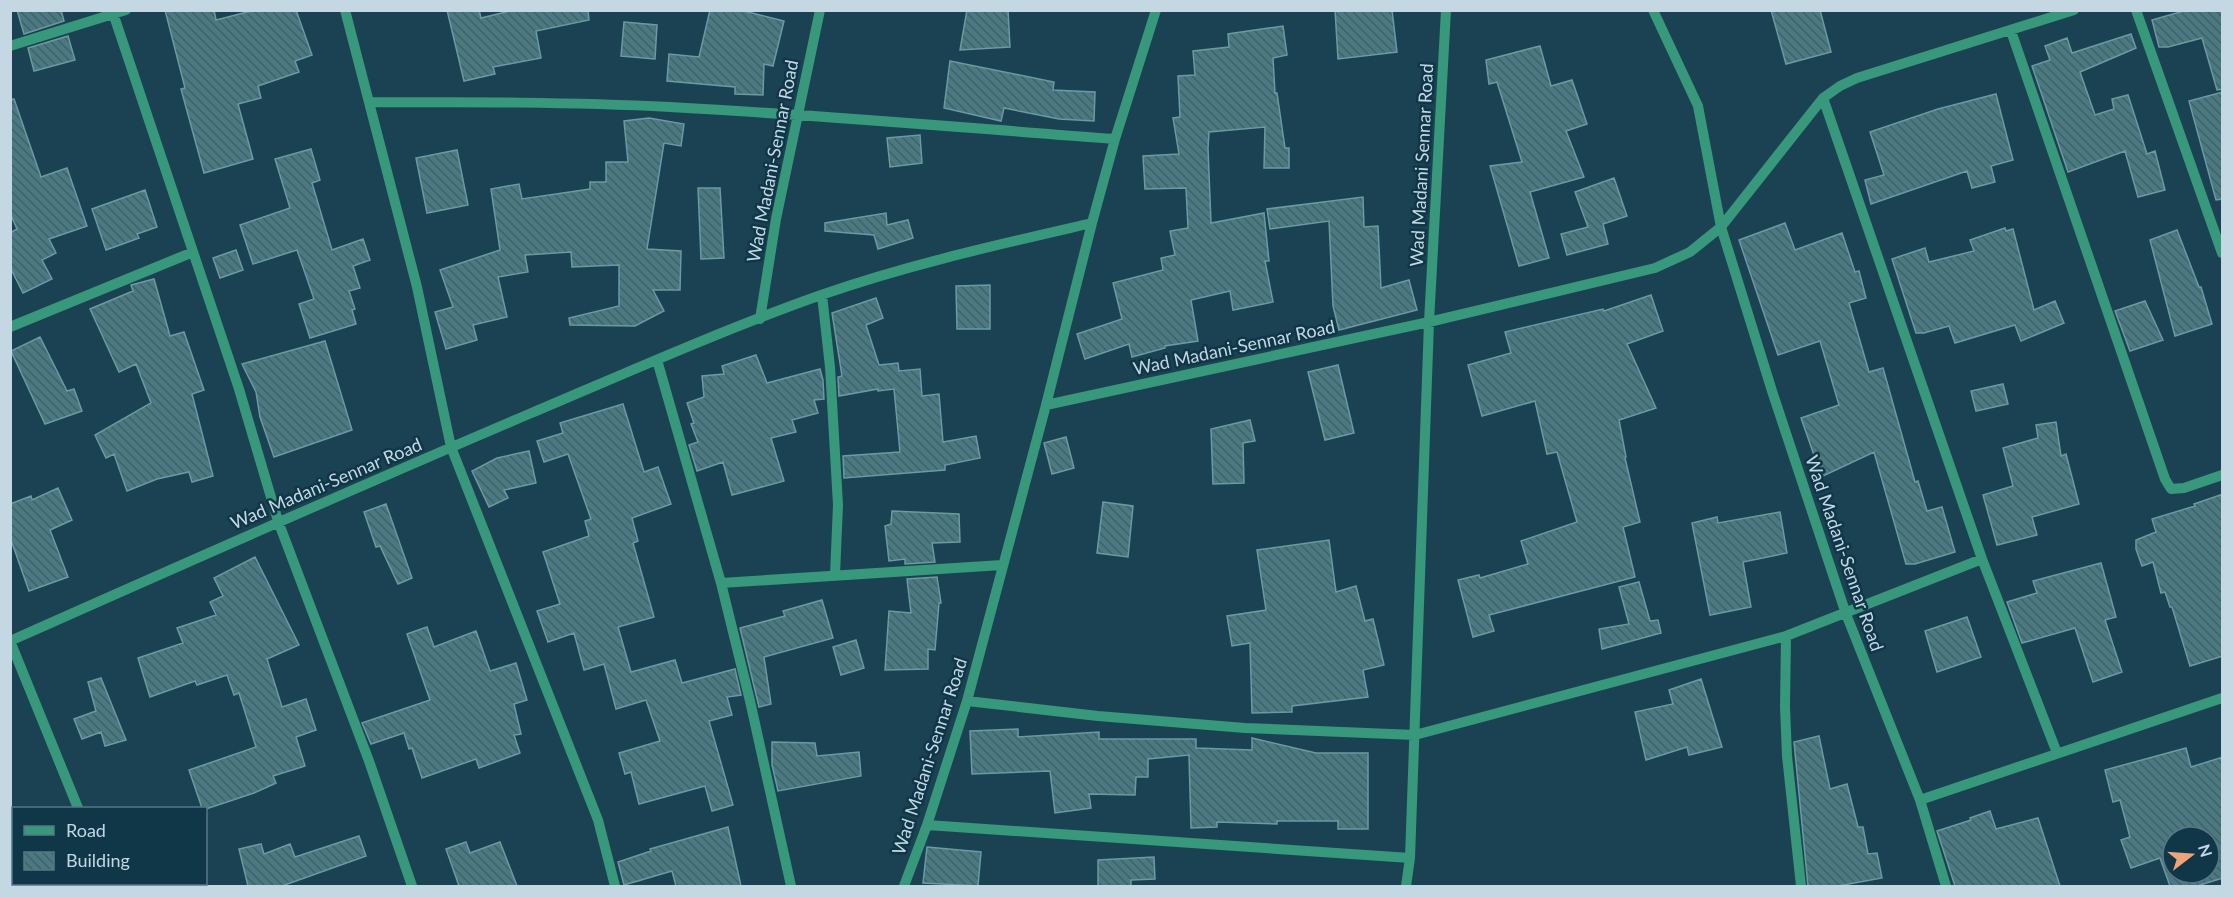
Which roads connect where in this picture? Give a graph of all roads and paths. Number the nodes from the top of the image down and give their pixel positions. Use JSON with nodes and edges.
{"nodes":[{"id":1,"x":126,"y":10,"type":"edge"},
{"id":2,"x":345,"y":10,"type":"edge"},
{"id":3,"x":820,"y":10,"type":"edge"},
{"id":4,"x":1156,"y":10,"type":"edge"},
{"id":5,"x":1446,"y":10,"type":"edge"},
{"id":6,"x":1653,"y":10,"type":"edge"},
{"id":7,"x":2074,"y":10,"type":"edge"},
{"id":8,"x":2136,"y":10,"type":"edge"},
{"id":9,"x":113,"y":13,"type":"edge"},
{"id":10,"x":2011,"y":31,"type":"junction"},
{"id":11,"x":10,"y":46,"type":"edge"},
{"id":12,"x":1824,"y":98,"type":"junction"},
{"id":13,"x":370,"y":102,"type":"junction"},
{"id":14,"x":797,"y":115,"type":"junction"},
{"id":15,"x":1115,"y":140,"type":"junction"},
{"id":16,"x":1092,"y":223,"type":"junction"},
{"id":17,"x":1721,"y":227,"type":"junction"},
{"id":18,"x":193,"y":252,"type":"junction"},
{"id":19,"x":2223,"y":254,"type":"edge"},
{"id":20,"x":822,"y":295,"type":"junction"},
{"id":21,"x":760,"y":319,"type":"junction"},
{"id":22,"x":1428,"y":322,"type":"junction"},
{"id":23,"x":10,"y":327,"type":"edge"},
{"id":24,"x":657,"y":360,"type":"junction"},
{"id":25,"x":1046,"y":405,"type":"junction"},
{"id":26,"x":451,"y":447,"type":"junction"},
{"id":27,"x":2223,"y":475,"type":"edge"},
{"id":28,"x":278,"y":521,"type":"junction"},
{"id":29,"x":1982,"y":559,"type":"junction"},
{"id":30,"x":1002,"y":565,"type":"junction"},
{"id":31,"x":835,"y":575,"type":"junction"},
{"id":32,"x":721,"y":583,"type":"junction"},
{"id":33,"x":1846,"y":614,"type":"junction"},
{"id":34,"x":1786,"y":636,"type":"junction"},
{"id":35,"x":11,"y":641,"type":"edge"},
{"id":36,"x":2223,"y":698,"type":"edge"},
{"id":37,"x":966,"y":701,"type":"junction"},
{"id":38,"x":1414,"y":735,"type":"junction"},
{"id":39,"x":2057,"y":753,"type":"junction"},
{"id":40,"x":1920,"y":800,"type":"junction"},
{"id":41,"x":78,"y":807,"type":"edge"},
{"id":42,"x":927,"y":825,"type":"junction"},
{"id":43,"x":1410,"y":858,"type":"junction"},
{"id":44,"x":412,"y":886,"type":"edge"},
{"id":45,"x":615,"y":886,"type":"edge"},
{"id":46,"x":791,"y":886,"type":"edge"},
{"id":47,"x":904,"y":886,"type":"edge"},
{"id":48,"x":1406,"y":886,"type":"edge"},
{"id":49,"x":1801,"y":886,"type":"edge"},
{"id":50,"x":1946,"y":886,"type":"edge"}],
"edges":[{"from":1,"to":9,"type":"street"},
{"from":2,"to":13,"type":"street"},
{"from":3,"to":14,"type":"street","name":"Wad Madani-Sennar Road"},
{"from":4,"to":15,"type":"street","name":"Wad Madani-Sennar Road"},
{"from":5,"to":22,"type":"street","name":"Wad Madani Sennar Road"},
{"from":6,"to":17,"type":"street","name":"Wad Madani-Sennar Road"},
{"from":7,"to":10,"type":"street"},
{"from":8,"to":19,"type":"street"},
{"from":9,"to":11,"type":"street"},
{"from":9,"to":18,"type":"street"},
{"from":10,"to":12,"type":"street"},
{"from":10,"to":27,"type":"street"},
{"from":12,"to":17,"type":"street"},
{"from":12,"to":29,"type":"street"},
{"from":13,"to":14,"type":"street"},
{"from":13,"to":26,"type":"street"},
{"from":14,"to":15,"type":"street"},
{"from":14,"to":21,"type":"street","name":"Wad Madani-Sennar Road"},
{"from":15,"to":16,"type":"street","name":"Wad Madani-Sennar Road"},
{"from":16,"to":20,"type":"street","name":"Wad Madani-Sennar Road"},
{"from":16,"to":25,"type":"street","name":"Wad Madani-Sennar Road"},
{"from":17,"to":22,"type":"street","name":"Wad Madani-Sennar Road"},
{"from":17,"to":33,"type":"street","name":"Wad Madani-Sennar Road"},
{"from":18,"to":23,"type":"street"},
{"from":18,"to":28,"type":"street"},
{"from":20,"to":21,"type":"street","name":"Wad Madani-Sennar Road"},
{"from":20,"to":31,"type":"street"},
{"from":21,"to":24,"type":"street","name":"Wad Madani-Sennar Road"},
{"from":22,"to":25,"type":"street","name":"Wad Madani-Sennar Road"},
{"from":22,"to":38,"type":"street"},
{"from":24,"to":26,"type":"street","name":"Wad Madani-Sennar Road"},
{"from":24,"to":32,"type":"street"},
{"from":25,"to":30,"type":"street","name":"Wad Madani-Sennar Road"},
{"from":26,"to":28,"type":"street","name":"Wad Madani-Sennar Road"},
{"from":26,"to":45,"type":"street"},
{"from":28,"to":35,"type":"street","name":"Wad Madani-Sennar Road"},
{"from":28,"to":44,"type":"street"},
{"from":29,"to":33,"type":"street"},
{"from":29,"to":39,"type":"street"},
{"from":30,"to":31,"type":"street"},
{"from":30,"to":37,"type":"street","name":"Wad Madani-Sennar Road"},
{"from":31,"to":32,"type":"street"},
{"from":32,"to":46,"type":"street"},
{"from":33,"to":34,"type":"street"},
{"from":33,"to":40,"type":"street","name":"Wad Madani-Sennar Road"},
{"from":34,"to":38,"type":"street"},
{"from":34,"to":49,"type":"street"},
{"from":35,"to":41,"type":"street"},
{"from":36,"to":39,"type":"street"},
{"from":37,"to":38,"type":"street"},
{"from":37,"to":42,"type":"street","name":"Wad Madani-Sennar Road"},
{"from":38,"to":43,"type":"street"},
{"from":39,"to":40,"type":"street"},
{"from":40,"to":50,"type":"street","name":"Wad Madani-Sennar Road"},
{"from":42,"to":43,"type":"street"},
{"from":42,"to":47,"type":"street","name":"Wad Madani-Sennar Road"},
{"from":43,"to":48,"type":"street"}]}
